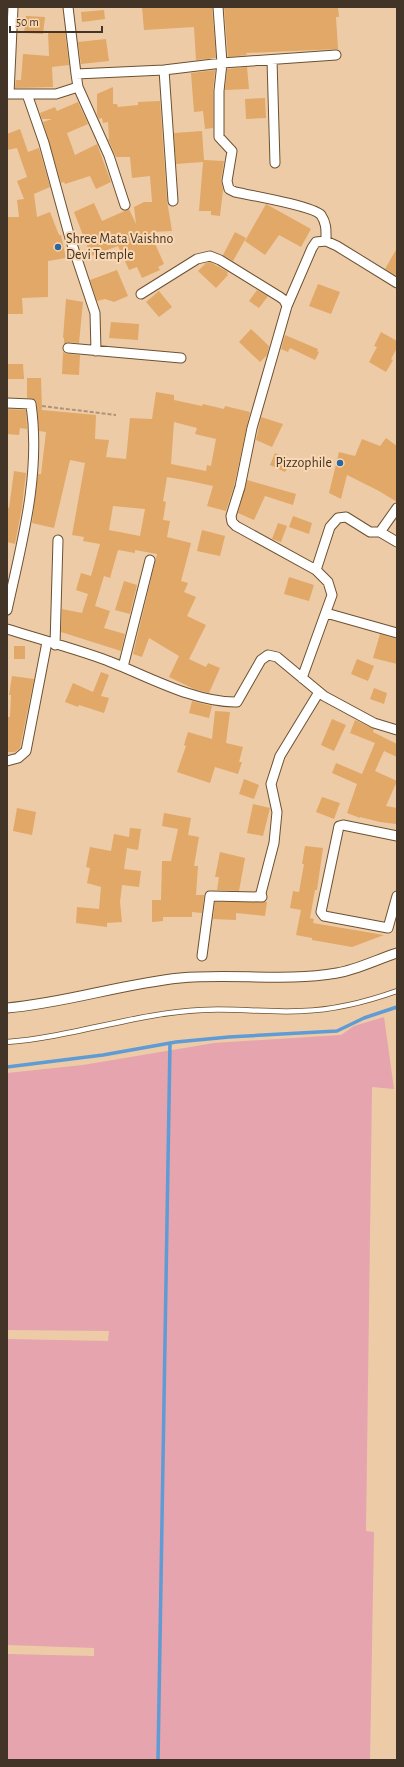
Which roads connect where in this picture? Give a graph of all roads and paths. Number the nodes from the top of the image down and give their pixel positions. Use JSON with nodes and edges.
{"nodes":[{"id":1,"x":13,"y":7,"type":"edge"},
{"id":2,"x":68,"y":7,"type":"edge"},
{"id":3,"x":218,"y":7,"type":"edge"},
{"id":4,"x":336,"y":55,"type":"dead end"},
{"id":5,"x":272,"y":60,"type":"junction"},
{"id":6,"x":222,"y":63,"type":"junction"},
{"id":7,"x":164,"y":70,"type":"junction"},
{"id":8,"x":76,"y":74,"type":"junction"},
{"id":9,"x":78,"y":86,"type":"junction"},
{"id":10,"x":8,"y":94,"type":"edge"},
{"id":11,"x":27,"y":94,"type":"junction"},
{"id":12,"x":274,"y":163,"type":"dead end"},
{"id":13,"x":173,"y":200,"type":"dead end"},
{"id":14,"x":125,"y":205,"type":"dead end"},
{"id":15,"x":326,"y":242,"type":"junction"},
{"id":16,"x":397,"y":283,"type":"edge"},
{"id":17,"x":141,"y":294,"type":"dead end"},
{"id":18,"x":287,"y":306,"type":"junction"},
{"id":19,"x":68,"y":348,"type":"dead end"},
{"id":20,"x":96,"y":351,"type":"junction"},
{"id":21,"x":181,"y":358,"type":"dead end"},
{"id":22,"x":7,"y":403,"type":"edge"},
{"id":23,"x":31,"y":404,"type":"junction"},
{"id":24,"x":116,"y":415,"type":"dead end"},
{"id":25,"x":397,"y":508,"type":"edge"},
{"id":26,"x":380,"y":532,"type":"junction"},
{"id":27,"x":58,"y":540,"type":"dead end"},
{"id":28,"x":397,"y":542,"type":"edge"},
{"id":29,"x":150,"y":560,"type":"dead end"},
{"id":30,"x":316,"y":570,"type":"junction"},
{"id":31,"x":7,"y":610,"type":"edge"},
{"id":32,"x":326,"y":613,"type":"junction"},
{"id":33,"x":7,"y":629,"type":"edge"},
{"id":34,"x":397,"y":633,"type":"edge"},
{"id":35,"x":51,"y":644,"type":"junction"},
{"id":36,"x":123,"y":667,"type":"junction"},
{"id":37,"x":302,"y":678,"type":"junction"},
{"id":38,"x":319,"y":692,"type":"junction"},
{"id":39,"x":397,"y":730,"type":"edge"},
{"id":40,"x":7,"y":761,"type":"edge"},
{"id":41,"x":397,"y":836,"type":"edge"},
{"id":42,"x":397,"y":896,"type":"edge"},
{"id":43,"x":397,"y":953,"type":"edge"},
{"id":44,"x":202,"y":956,"type":"dead end"},
{"id":45,"x":397,"y":991,"type":"edge"},
{"id":46,"x":7,"y":1008,"type":"edge"},
{"id":47,"x":7,"y":1042,"type":"edge"}],
"edges":[{"from":1,"to":10,"type":"street"},
{"from":2,"to":8,"type":"street"},
{"from":3,"to":6,"type":"street"},
{"from":4,"to":5,"type":"street"},
{"from":5,"to":6,"type":"street"},
{"from":5,"to":12,"type":"street"},
{"from":6,"to":7,"type":"street"},
{"from":6,"to":15,"type":"street"},
{"from":7,"to":8,"type":"street"},
{"from":7,"to":13,"type":"street"},
{"from":8,"to":9,"type":"street"},
{"from":9,"to":11,"type":"street"},
{"from":9,"to":14,"type":"street"},
{"from":10,"to":11,"type":"street"},
{"from":11,"to":20,"type":"street"},
{"from":15,"to":16,"type":"street"},
{"from":15,"to":18,"type":"street"},
{"from":17,"to":18,"type":"street"},
{"from":18,"to":30,"type":"street"},
{"from":19,"to":20,"type":"street"},
{"from":20,"to":21,"type":"street"},
{"from":22,"to":23,"type":"street"},
{"from":23,"to":24,"type":"path"},
{"from":23,"to":31,"type":"street"},
{"from":25,"to":26,"type":"street"},
{"from":26,"to":28,"type":"street"},
{"from":26,"to":30,"type":"street"},
{"from":27,"to":35,"type":"street"},
{"from":29,"to":36,"type":"street"},
{"from":30,"to":32,"type":"street"},
{"from":32,"to":34,"type":"street"},
{"from":32,"to":37,"type":"street"},
{"from":33,"to":35,"type":"street"},
{"from":35,"to":36,"type":"street"},
{"from":35,"to":40,"type":"street"},
{"from":36,"to":37,"type":"street"},
{"from":37,"to":38,"type":"street"},
{"from":38,"to":39,"type":"street"},
{"from":38,"to":44,"type":"street"},
{"from":41,"to":42,"type":"street"},
{"from":43,"to":46,"type":"street"},
{"from":45,"to":47,"type":"lane"}]}
